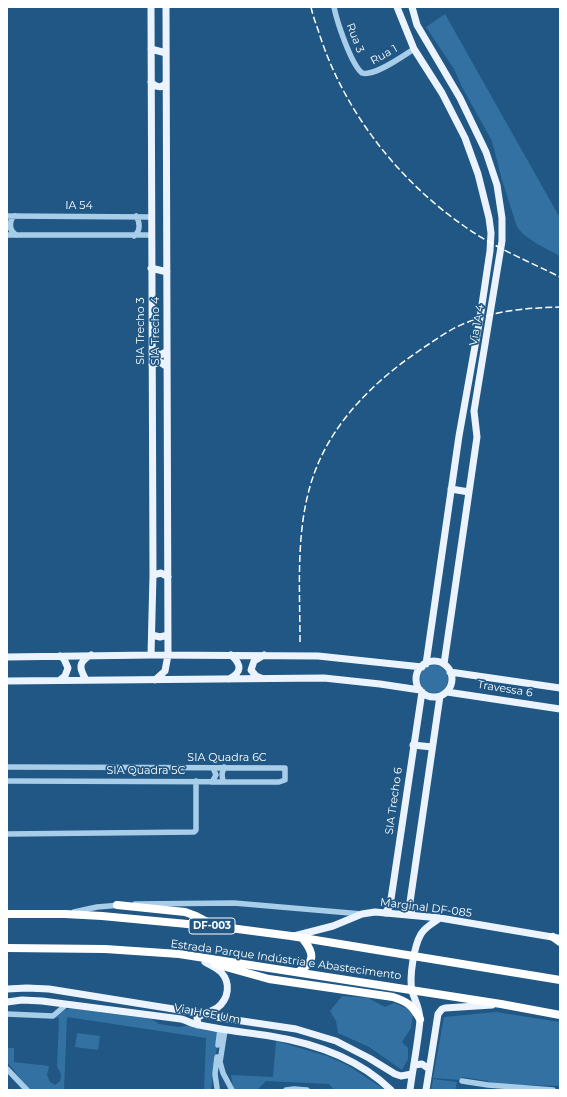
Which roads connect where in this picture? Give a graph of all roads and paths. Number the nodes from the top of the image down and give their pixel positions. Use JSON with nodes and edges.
{"nodes":[{"id":1,"x":151,"y":7,"type":"edge"},
{"id":2,"x":166,"y":7,"type":"edge"},
{"id":3,"x":334,"y":7,"type":"edge"},
{"id":4,"x":412,"y":7,"type":"edge"},
{"id":5,"x":398,"y":8,"type":"edge"},
{"id":6,"x":151,"y":49,"type":"junction"},
{"id":7,"x":414,"y":49,"type":"junction"},
{"id":8,"x":166,"y":53,"type":"junction"},
{"id":9,"x":362,"y":73,"type":"joint"},
{"id":10,"x":151,"y":82,"type":"junction"},
{"id":11,"x":166,"y":83,"type":"junction"},
{"id":12,"x":454,"y":87,"type":"junction"},
{"id":13,"x":442,"y":93,"type":"junction"},
{"id":14,"x":151,"y":97,"type":"junction"},
{"id":15,"x":166,"y":97,"type":"junction"},
{"id":16,"x":460,"y":98,"type":"junction"},
{"id":17,"x":448,"y":104,"type":"junction"},
{"id":18,"x":151,"y":190,"type":"junction"},
{"id":19,"x":166,"y":190,"type":"junction"},
{"id":20,"x":7,"y":216,"type":"edge"},
{"id":21,"x":15,"y":216,"type":"junction"},
{"id":22,"x":136,"y":216,"type":"junction"},
{"id":23,"x":151,"y":217,"type":"junction"},
{"id":24,"x":7,"y":235,"type":"edge"},
{"id":25,"x":16,"y":235,"type":"junction"},
{"id":26,"x":151,"y":235,"type":"junction"},
{"id":27,"x":134,"y":236,"type":"junction"},
{"id":28,"x":151,"y":268,"type":"junction"},
{"id":29,"x":167,"y":272,"type":"junction"},
{"id":30,"x":152,"y":351,"type":"junction"},
{"id":31,"x":166,"y":352,"type":"junction"},
{"id":32,"x":152,"y":365,"type":"junction"},
{"id":33,"x":166,"y":366,"type":"junction"},
{"id":34,"x":451,"y":489,"type":"junction"},
{"id":35,"x":469,"y":492,"type":"junction"},
{"id":36,"x":153,"y":574,"type":"junction"},
{"id":37,"x":168,"y":577,"type":"junction"},
{"id":38,"x":152,"y":635,"type":"junction"},
{"id":39,"x":168,"y":635,"type":"junction"},
{"id":40,"x":91,"y":655,"type":"junction"},
{"id":41,"x":151,"y":655,"type":"junction"},
{"id":42,"x":168,"y":655,"type":"junction"},
{"id":43,"x":231,"y":655,"type":"junction"},
{"id":44,"x":264,"y":655,"type":"junction"},
{"id":45,"x":60,"y":656,"type":"junction"},
{"id":46,"x":7,"y":657,"type":"edge"},
{"id":47,"x":444,"y":664,"type":"junction"},
{"id":48,"x":424,"y":665,"type":"junction"},
{"id":49,"x":450,"y":672,"type":"junction"},
{"id":50,"x":229,"y":679,"type":"junction"},
{"id":51,"x":264,"y":679,"type":"junction"},
{"id":52,"x":60,"y":680,"type":"junction"},
{"id":53,"x":86,"y":680,"type":"junction"},
{"id":54,"x":155,"y":680,"type":"junction"},
{"id":55,"x":7,"y":681,"type":"edge"},
{"id":56,"x":560,"y":688,"type":"edge"},
{"id":57,"x":421,"y":691,"type":"junction"},
{"id":58,"x":447,"y":692,"type":"junction"},
{"id":59,"x":440,"y":696,"type":"junction"},
{"id":60,"x":560,"y":709,"type":"edge"},
{"id":61,"x":414,"y":744,"type":"junction"},
{"id":62,"x":432,"y":747,"type":"junction"},
{"id":63,"x":7,"y":767,"type":"edge"},
{"id":64,"x":224,"y":767,"type":"junction"},
{"id":65,"x":60,"y":768,"type":"junction"},
{"id":66,"x":73,"y":768,"type":"junction"},
{"id":67,"x":213,"y":768,"type":"junction"},
{"id":68,"x":60,"y":780,"type":"junction"},
{"id":69,"x":285,"y":780,"type":"joint"},
{"id":70,"x":7,"y":781,"type":"edge"},
{"id":71,"x":74,"y":781,"type":"junction"},
{"id":72,"x":196,"y":782,"type":"junction"},
{"id":73,"x":212,"y":782,"type":"junction"},
{"id":74,"x":223,"y":782,"type":"junction"},
{"id":75,"x":7,"y":834,"type":"edge"},
{"id":76,"x":117,"y":905,"type":"junction"},
{"id":77,"x":385,"y":913,"type":"junction"},
{"id":78,"x":7,"y":914,"type":"edge"},
{"id":79,"x":65,"y":914,"type":"junction"},
{"id":80,"x":362,"y":914,"type":"junction"},
{"id":81,"x":412,"y":915,"type":"junction"},
{"id":82,"x":440,"y":918,"type":"junction"},
{"id":83,"x":217,"y":927,"type":"junction"},
{"id":84,"x":291,"y":936,"type":"junction"},
{"id":85,"x":558,"y":938,"type":"edge"},
{"id":86,"x":303,"y":939,"type":"junction"},
{"id":87,"x":7,"y":948,"type":"edge"},
{"id":88,"x":179,"y":954,"type":"junction"},
{"id":89,"x":414,"y":956,"type":"junction"},
{"id":90,"x":205,"y":962,"type":"junction"},
{"id":91,"x":298,"y":972,"type":"junction"},
{"id":92,"x":560,"y":980,"type":"edge"},
{"id":93,"x":7,"y":989,"type":"edge"},
{"id":94,"x":412,"y":990,"type":"junction"},
{"id":95,"x":7,"y":1002,"type":"edge"},
{"id":96,"x":67,"y":1004,"type":"junction"},
{"id":97,"x":501,"y":1004,"type":"junction"},
{"id":98,"x":164,"y":1007,"type":"junction"},
{"id":99,"x":7,"y":1014,"type":"edge"},
{"id":100,"x":203,"y":1014,"type":"junction"},
{"id":101,"x":560,"y":1014,"type":"edge"},
{"id":102,"x":158,"y":1017,"type":"junction"},
{"id":103,"x":420,"y":1019,"type":"junction"},
{"id":104,"x":198,"y":1025,"type":"junction"},
{"id":105,"x":276,"y":1025,"type":"junction"},
{"id":106,"x":222,"y":1029,"type":"junction"},
{"id":107,"x":309,"y":1032,"type":"junction"},
{"id":108,"x":271,"y":1036,"type":"junction"},
{"id":109,"x":286,"y":1039,"type":"junction"},
{"id":110,"x":414,"y":1065,"type":"junction"},
{"id":111,"x":7,"y":1069,"type":"edge"},
{"id":112,"x":429,"y":1069,"type":"junction"},
{"id":113,"x":412,"y":1074,"type":"junction"},
{"id":114,"x":462,"y":1082,"type":"dead end"},
{"id":115,"x":488,"y":1088,"type":"edge"},
{"id":116,"x":217,"y":1089,"type":"edge"},
{"id":117,"x":231,"y":1089,"type":"edge"},
{"id":118,"x":27,"y":1090,"type":"edge"},
{"id":119,"x":286,"y":1090,"type":"edge"},
{"id":120,"x":306,"y":1090,"type":"edge"},
{"id":121,"x":391,"y":1090,"type":"edge"},
{"id":122,"x":410,"y":1090,"type":"edge"},
{"id":123,"x":426,"y":1090,"type":"edge"},
{"id":124,"x":553,"y":1090,"type":"edge"}],
"edges":[{"from":1,"to":6,"type":"main road","name":"SIA Trecho 3"},
{"from":2,"to":8,"type":"main road","name":"SIA Trecho 4"},
{"from":3,"to":9,"type":"street","name":"Rua 3"},
{"from":4,"to":12,"type":"main road","name":"Via 1A 4"},
{"from":5,"to":7,"type":"main road","name":"Via 1A 4"},
{"from":6,"to":8,"type":"main road"},
{"from":6,"to":10,"type":"main road","name":"SIA Trecho 3"},
{"from":7,"to":9,"type":"street","name":"Rua 1"},
{"from":7,"to":13,"type":"main road","name":"Via 1A 4"},
{"from":8,"to":11,"type":"main road","name":"SIA Trecho 4"},
{"from":10,"to":11,"type":"main road"},
{"from":10,"to":14,"type":"main road","name":"SIA Trecho 3"},
{"from":11,"to":15,"type":"main road","name":"SIA Trecho 4"},
{"from":12,"to":13,"type":"main road"},
{"from":12,"to":16,"type":"main road","name":"Via 1A 4"},
{"from":13,"to":17,"type":"main road","name":"Via 1A 4"},
{"from":14,"to":15,"type":"main road"},
{"from":14,"to":18,"type":"main road","name":"SIA Trecho 3"},
{"from":15,"to":19,"type":"main road","name":"SIA Trecho 4"},
{"from":16,"to":17,"type":"main road"},
{"from":16,"to":35,"type":"main road","name":"Via 1A 4"},
{"from":17,"to":34,"type":"main road","name":"Via 1A 4"},
{"from":18,"to":19,"type":"main road"},
{"from":18,"to":23,"type":"main road","name":"SIA Trecho 3"},
{"from":19,"to":29,"type":"main road","name":"SIA Trecho 4"},
{"from":20,"to":21,"type":"street","name":"IA 54"},
{"from":21,"to":22,"type":"street","name":"IA 54"},
{"from":21,"to":25,"type":"street"},
{"from":22,"to":23,"type":"street","name":"IA 54"},
{"from":22,"to":27,"type":"street"},
{"from":23,"to":26,"type":"main road","name":"SIA Trecho 3"},
{"from":24,"to":25,"type":"street"},
{"from":25,"to":27,"type":"street"},
{"from":26,"to":27,"type":"street"},
{"from":26,"to":28,"type":"main road","name":"SIA Trecho 3"},
{"from":28,"to":29,"type":"main road"},
{"from":28,"to":30,"type":"main road","name":"SIA Trecho 3"},
{"from":29,"to":31,"type":"main road","name":"SIA Trecho 4"},
{"from":30,"to":31,"type":"main road"},
{"from":30,"to":32,"type":"main road","name":"SIA Trecho 3"},
{"from":31,"to":33,"type":"main road","name":"SIA Trecho 4"},
{"from":32,"to":33,"type":"main road"},
{"from":32,"to":36,"type":"main road","name":"SIA Trecho 3"},
{"from":33,"to":37,"type":"main road","name":"SIA Trecho 4"},
{"from":34,"to":35,"type":"main road"},
{"from":34,"to":48,"type":"main road","name":"Via 1A 4"},
{"from":35,"to":47,"type":"main road","name":"Via 1A 4"},
{"from":36,"to":37,"type":"main road"},
{"from":36,"to":38,"type":"main road","name":"SIA Trecho 3"},
{"from":37,"to":39,"type":"main road","name":"SIA Trecho 4"},
{"from":38,"to":39,"type":"main road"},
{"from":38,"to":41,"type":"main road","name":"SIA Trecho 3"},
{"from":39,"to":42,"type":"main road","name":"SIA Trecho 4"},
{"from":40,"to":41,"type":"main road"},
{"from":40,"to":45,"type":"main road"},
{"from":40,"to":53,"type":"main road"},
{"from":41,"to":42,"type":"main road"},
{"from":42,"to":43,"type":"main road"},
{"from":42,"to":54,"type":"main road","name":"SIA Trecho 4"},
{"from":43,"to":44,"type":"main road"},
{"from":43,"to":50,"type":"main road"},
{"from":44,"to":48,"type":"main road"},
{"from":44,"to":51,"type":"main road"},
{"from":45,"to":46,"type":"main road"},
{"from":45,"to":52,"type":"main road"},
{"from":47,"to":48,"type":"main road"},
{"from":47,"to":49,"type":"main road"},
{"from":48,"to":57,"type":"main road"},
{"from":49,"to":56,"type":"main road"},
{"from":49,"to":58,"type":"main road"},
{"from":50,"to":51,"type":"main road"},
{"from":50,"to":54,"type":"main road"},
{"from":51,"to":57,"type":"main road"},
{"from":52,"to":53,"type":"main road"},
{"from":52,"to":55,"type":"main road"},
{"from":53,"to":54,"type":"main road"},
{"from":57,"to":59,"type":"main road"},
{"from":57,"to":61,"type":"main road","name":"SIA Trecho 6"},
{"from":58,"to":59,"type":"main road"},
{"from":58,"to":60,"type":"main road","name":"Travessa 6"},
{"from":59,"to":62,"type":"main road"},
{"from":61,"to":62,"type":"main road"},
{"from":61,"to":77,"type":"main road","name":"SIA Trecho 6"},
{"from":62,"to":81,"type":"main road"},
{"from":63,"to":65,"type":"street","name":"SIA Quadra 6C"},
{"from":64,"to":67,"type":"street","name":"SIA Quadra 6C"},
{"from":64,"to":69,"type":"street","name":"SIA Quadra 6C"},
{"from":64,"to":74,"type":"street"},
{"from":65,"to":66,"type":"street","name":"SIA Quadra 6C"},
{"from":65,"to":68,"type":"street"},
{"from":66,"to":67,"type":"street","name":"SIA Quadra 6C"},
{"from":66,"to":71,"type":"street"},
{"from":67,"to":73,"type":"street"},
{"from":68,"to":70,"type":"street","name":"SIA Quadra 5C"},
{"from":68,"to":71,"type":"street","name":"SIA Quadra 5C"},
{"from":69,"to":74,"type":"street","name":"SIA Quadra 5C"},
{"from":71,"to":72,"type":"street","name":"SIA Quadra 5C"},
{"from":72,"to":73,"type":"street","name":"SIA Quadra 5C"},
{"from":72,"to":75,"type":"street"},
{"from":73,"to":74,"type":"street","name":"SIA Quadra 5C"},
{"from":76,"to":79,"type":"street"},
{"from":76,"to":80,"type":"street"},
{"from":76,"to":83,"type":"highway"},
{"from":77,"to":80,"type":"main road","name":"Marginal DF-085"},
{"from":77,"to":81,"type":"main road","name":"Marginal DF-085"},
{"from":78,"to":79,"type":"highway","name":"Estrada Parque Indústria e Abastecimento","number":"DF-003"},
{"from":79,"to":83,"type":"highway","name":"Estrada Parque Indústria e Abastecimento","number":"DF-003"},
{"from":80,"to":84,"type":"main road","name":"Marginal DF-085"},
{"from":81,"to":82,"type":"main road","name":"Marginal DF-085"},
{"from":82,"to":85,"type":"main road","name":"Marginal DF-085"},
{"from":82,"to":89,"type":"main road"},
{"from":83,"to":84,"type":"highway","name":"Estrada Parque Indústria e Abastecimento","number":"DF-003"},
{"from":84,"to":86,"type":"highway","name":"Estrada Parque Indústria e Abastecimento","number":"DF-003"},
{"from":86,"to":89,"type":"highway","name":"Estrada Parque Indústria e Abastecimento","number":"DF-003"},
{"from":86,"to":91,"type":"highway"},
{"from":87,"to":88,"type":"highway","name":"Estrada Parque Indústria e Abastecimento"},
{"from":88,"to":90,"type":"highway"},
{"from":88,"to":91,"type":"highway","name":"Estrada Parque Indústria e Abastecimento"},
{"from":89,"to":92,"type":"highway","name":"Estrada Parque Indústria e Abastecimento","number":"DF-003"},
{"from":89,"to":94,"type":"main road"},
{"from":90,"to":100,"type":"main road"},
{"from":90,"to":103,"type":"highway"},
{"from":91,"to":94,"type":"highway","name":"Estrada Parque Indústria e Abastecimento"},
{"from":93,"to":98,"type":"main road"},
{"from":94,"to":97,"type":"highway","name":"Estrada Parque Indústria e Abastecimento"},
{"from":94,"to":103,"type":"main road"},
{"from":95,"to":96,"type":"main road","name":"Via HCE Um"},
{"from":96,"to":99,"type":"street"},
{"from":96,"to":102,"type":"main road","name":"Via HCE Um"},
{"from":97,"to":101,"type":"highway","name":"Estrada Parque Indústria e Abastecimento"},
{"from":97,"to":112,"type":"main road"},
{"from":98,"to":100,"type":"main road"},
{"from":98,"to":102,"type":"main road"},
{"from":100,"to":104,"type":"main road"},
{"from":100,"to":105,"type":"main road"},
{"from":102,"to":104,"type":"main road","name":"Via HCE Um"},
{"from":103,"to":110,"type":"main road"},
{"from":104,"to":106,"type":"main road","name":"Via HCE Um"},
{"from":105,"to":107,"type":"main road"},
{"from":105,"to":108,"type":"main road"},
{"from":106,"to":108,"type":"main road","name":"Via HCE Um"},
{"from":106,"to":116,"type":"street"},
{"from":106,"to":117,"type":"street"},
{"from":107,"to":109,"type":"main road"},
{"from":107,"to":113,"type":"main road"},
{"from":108,"to":109,"type":"main road","name":"Via HCE Um"},
{"from":109,"to":121,"type":"main road","name":"Via HCE Um"},
{"from":110,"to":112,"type":"main road"},
{"from":110,"to":113,"type":"main road"},
{"from":111,"to":118,"type":"street"},
{"from":112,"to":123,"type":"main road"},
{"from":113,"to":122,"type":"main road"},
{"from":114,"to":115,"type":"street"},
{"from":115,"to":124,"type":"street"},
{"from":116,"to":117,"type":"street"},
{"from":119,"to":120,"type":"street"}]}
